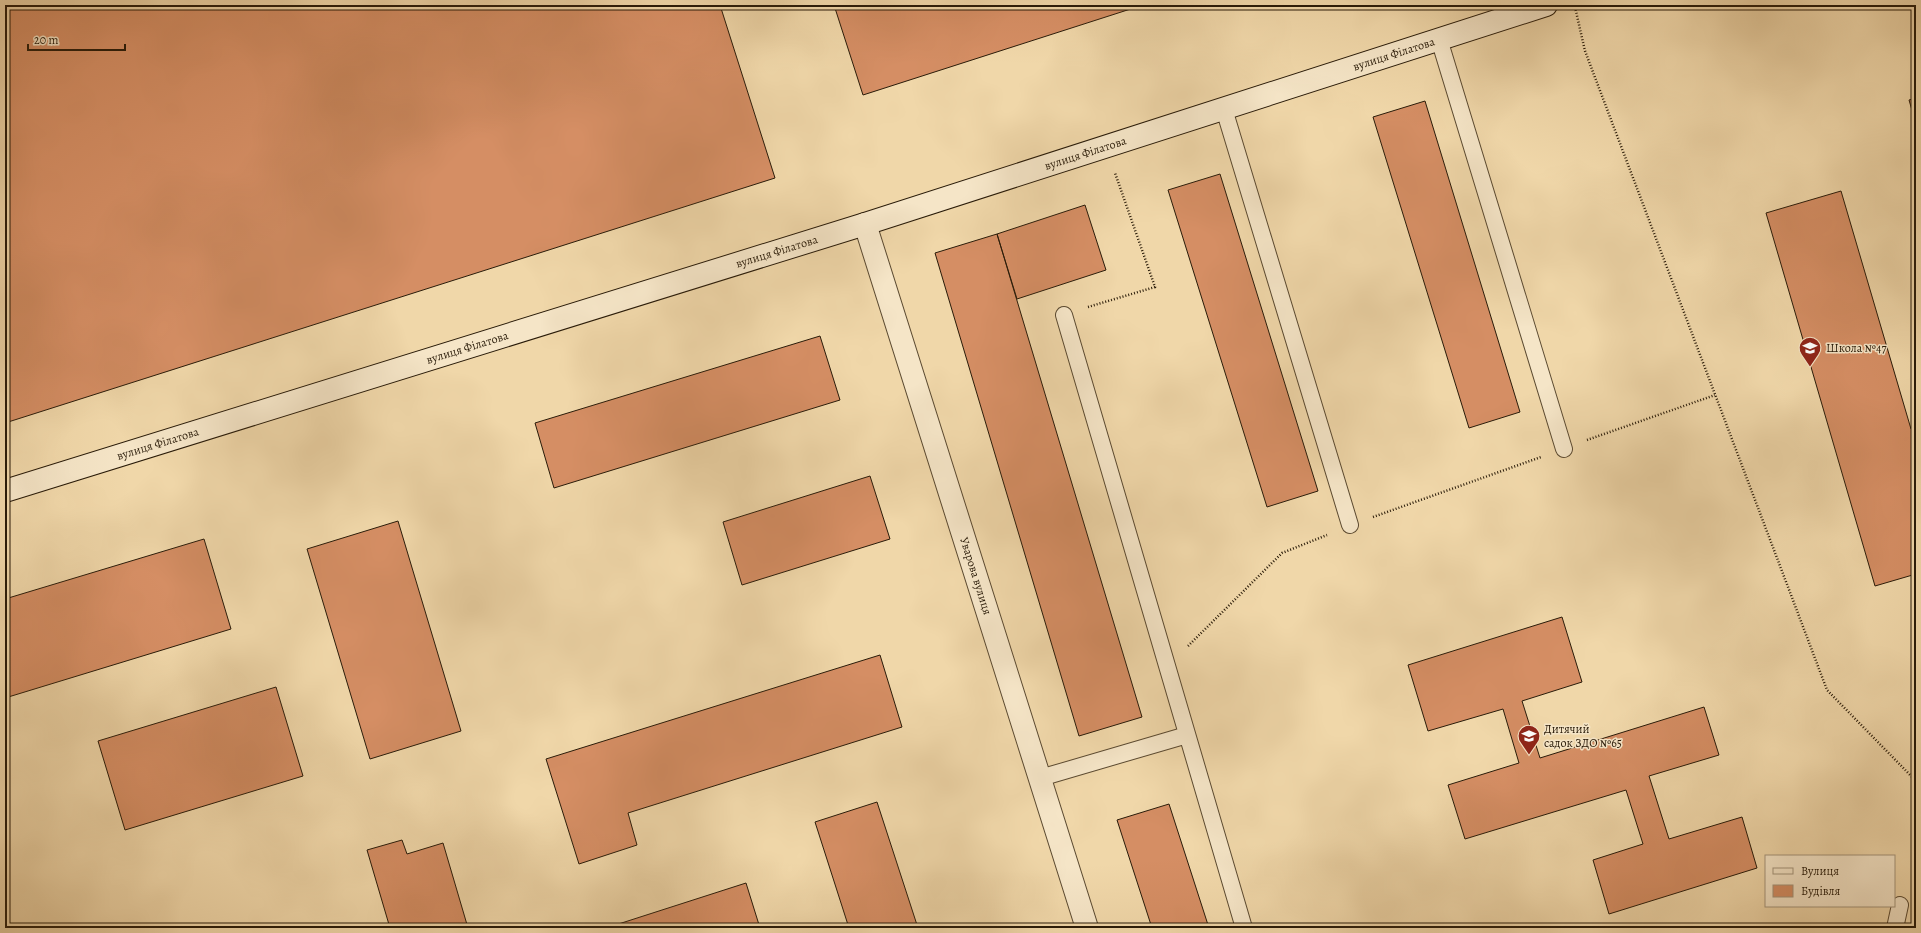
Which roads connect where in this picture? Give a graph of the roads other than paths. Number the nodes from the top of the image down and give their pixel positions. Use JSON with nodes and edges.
{"nodes":[{"id":1,"x":1546,"y":5,"type":"edge"},
{"id":2,"x":1440,"y":39,"type":"junction"},
{"id":3,"x":1224,"y":109,"type":"junction"},
{"id":4,"x":865,"y":224,"type":"junction"},
{"id":5,"x":1064,"y":315,"type":"road end"},
{"id":6,"x":1564,"y":449,"type":"road end"},
{"id":7,"x":5,"y":491,"type":"edge"},
{"id":8,"x":1350,"y":525,"type":"road end"},
{"id":9,"x":1187,"y":735,"type":"junction"},
{"id":10,"x":1040,"y":778,"type":"junction"},
{"id":11,"x":1900,"y":905,"type":"dead end"},
{"id":12,"x":1087,"y":928,"type":"edge"},
{"id":13,"x":1244,"y":928,"type":"edge"},
{"id":14,"x":1895,"y":928,"type":"edge"}],
"edges":[{"from":1,"to":2,"type":"street","name":"вулиця Філатова"},
{"from":2,"to":3,"type":"street","name":"вулиця Філатова"},
{"from":2,"to":6,"type":"lane"},
{"from":3,"to":4,"type":"street","name":"вулиця Філатова"},
{"from":3,"to":8,"type":"lane"},
{"from":4,"to":7,"type":"street","name":"вулиця Філатова"},
{"from":4,"to":10,"type":"street","name":"Уварова вулиця"},
{"from":5,"to":9,"type":"lane"},
{"from":9,"to":10,"type":"lane"},
{"from":9,"to":13,"type":"lane"},
{"from":10,"to":12,"type":"street","name":"Уварова вулиця"},
{"from":11,"to":14,"type":"lane"}]}
